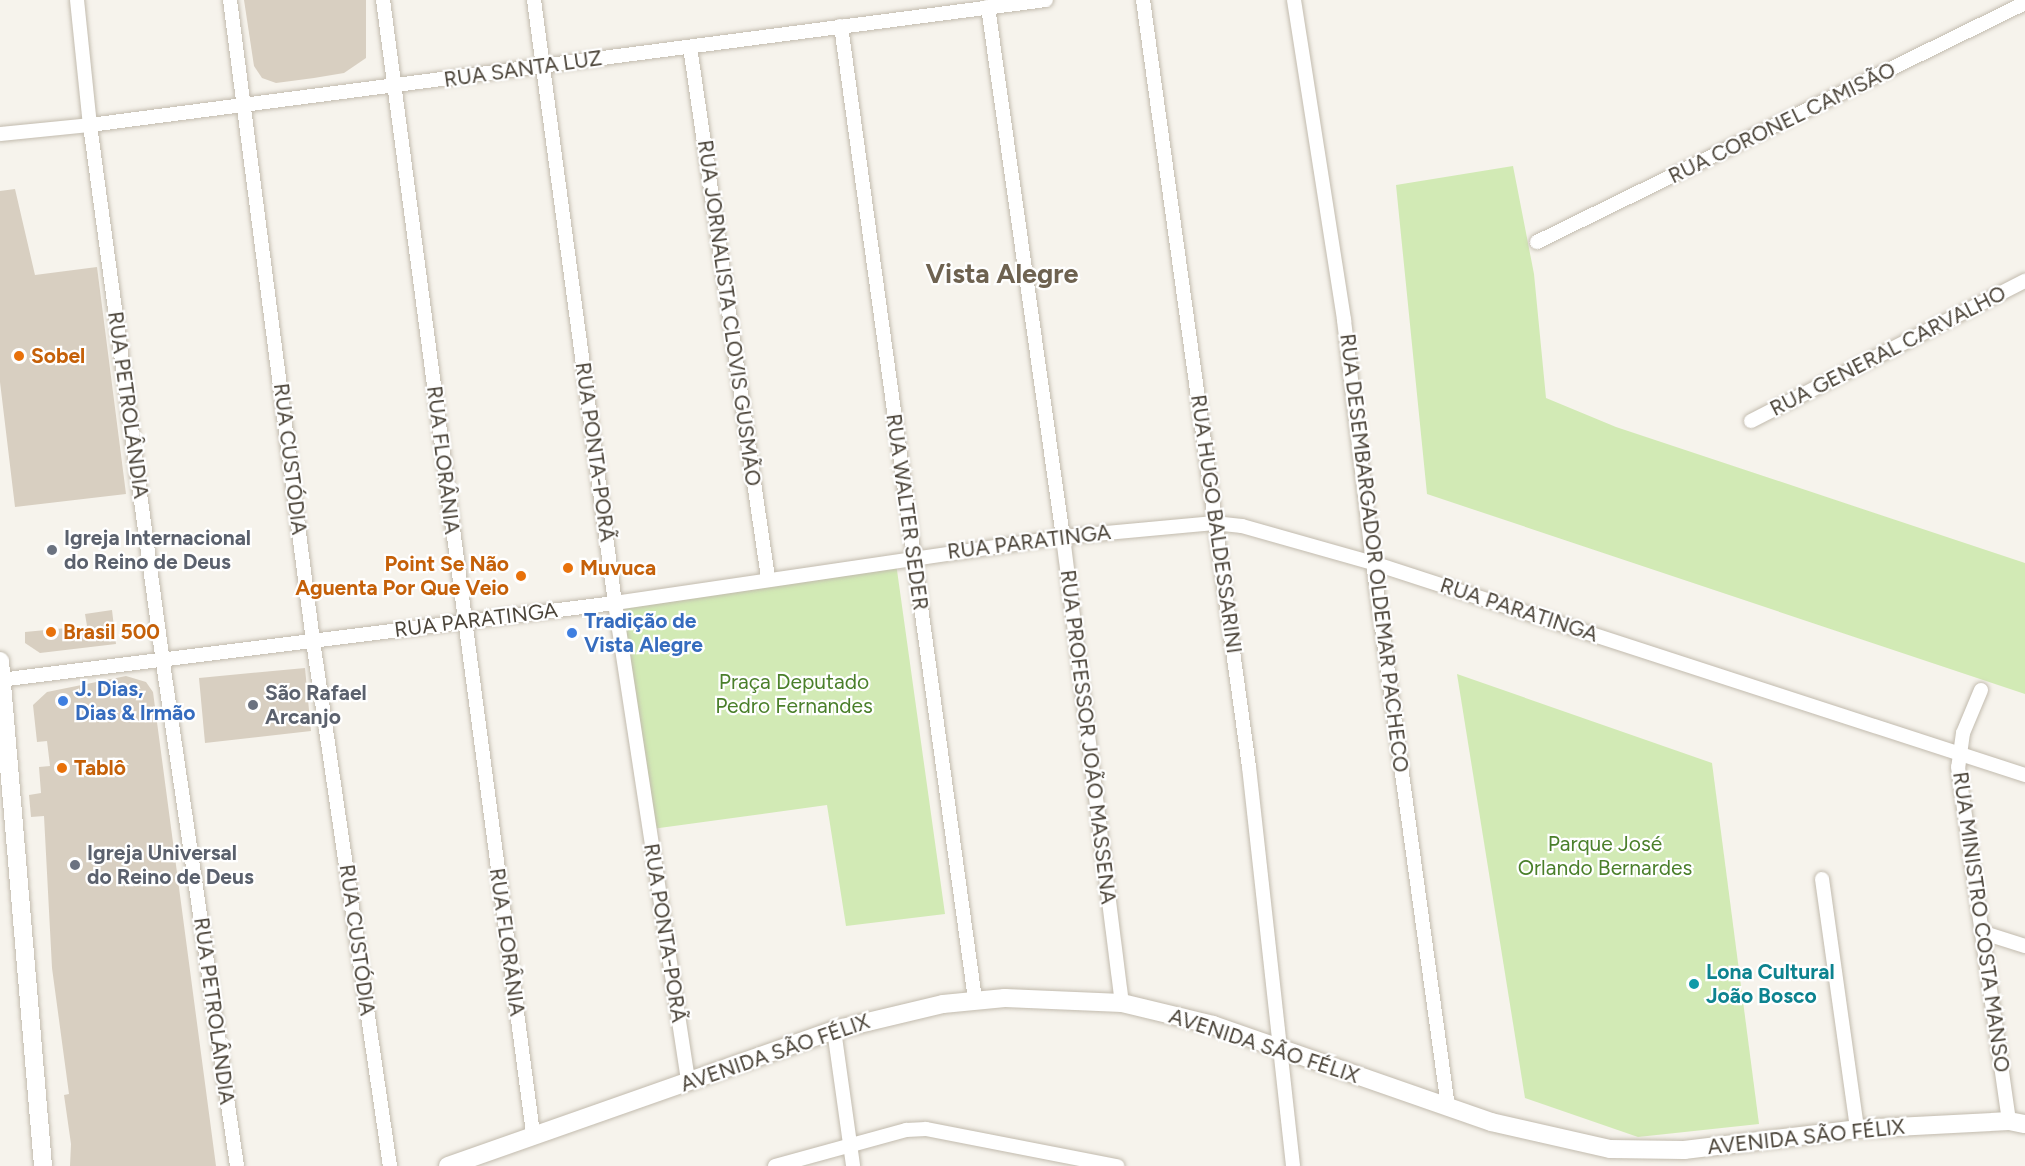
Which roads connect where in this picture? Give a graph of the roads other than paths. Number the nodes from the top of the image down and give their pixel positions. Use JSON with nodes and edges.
{"nodes":[{"id":1,"x":77,"y":0,"type":"edge"},
{"id":2,"x":230,"y":0,"type":"edge"},
{"id":3,"x":383,"y":0,"type":"edge"},
{"id":4,"x":534,"y":0,"type":"edge"},
{"id":5,"x":1046,"y":0,"type":"edge"},
{"id":6,"x":1143,"y":0,"type":"edge"},
{"id":7,"x":1294,"y":0,"type":"edge"},
{"id":8,"x":2025,"y":3,"type":"edge"},
{"id":9,"x":988,"y":7,"type":"junction"},
{"id":10,"x":841,"y":26,"type":"junction"},
{"id":11,"x":690,"y":47,"type":"junction"},
{"id":12,"x":543,"y":66,"type":"junction"},
{"id":13,"x":395,"y":86,"type":"junction"},
{"id":14,"x":245,"y":105,"type":"junction"},
{"id":15,"x":90,"y":125,"type":"junction"},
{"id":16,"x":0,"y":134,"type":"edge"},
{"id":17,"x":1537,"y":242,"type":"dead end"},
{"id":18,"x":2025,"y":281,"type":"edge"},
{"id":19,"x":1751,"y":421,"type":"dead end"},
{"id":20,"x":1214,"y":523,"type":"junction"},
{"id":21,"x":1063,"y":537,"type":"junction"},
{"id":22,"x":913,"y":557,"type":"junction"},
{"id":23,"x":1373,"y":563,"type":"junction"},
{"id":24,"x":768,"y":578,"type":"junction"},
{"id":25,"x":615,"y":603,"type":"junction"},
{"id":26,"x":464,"y":621,"type":"junction"},
{"id":27,"x":313,"y":641,"type":"junction"},
{"id":28,"x":0,"y":661,"type":"edge"},
{"id":29,"x":163,"y":663,"type":"junction"},
{"id":30,"x":1,"y":680,"type":"edge"},
{"id":31,"x":1981,"y":690,"type":"dead end"},
{"id":32,"x":1959,"y":753,"type":"junction"},
{"id":33,"x":2025,"y":776,"type":"edge"},
{"id":34,"x":1822,"y":879,"type":"dead end"},
{"id":35,"x":1984,"y":933,"type":"junction"},
{"id":36,"x":2025,"y":946,"type":"edge"},
{"id":37,"x":975,"y":999,"type":"junction"},
{"id":38,"x":1122,"y":1003,"type":"junction"},
{"id":39,"x":834,"y":1030,"type":"junction"},
{"id":40,"x":1282,"y":1048,"type":"junction"},
{"id":41,"x":688,"y":1082,"type":"junction"},
{"id":42,"x":1448,"y":1107,"type":"junction"},
{"id":43,"x":2017,"y":1122,"type":"edge"},
{"id":44,"x":1857,"y":1129,"type":"junction"},
{"id":45,"x":533,"y":1134,"type":"junction"},
{"id":46,"x":851,"y":1145,"type":"junction"},
{"id":47,"x":43,"y":1166,"type":"edge"},
{"id":48,"x":237,"y":1166,"type":"edge"},
{"id":49,"x":390,"y":1166,"type":"edge"},
{"id":50,"x":448,"y":1166,"type":"edge"},
{"id":51,"x":775,"y":1166,"type":"edge"},
{"id":52,"x":853,"y":1166,"type":"edge"},
{"id":53,"x":1117,"y":1166,"type":"edge"},
{"id":54,"x":1293,"y":1166,"type":"edge"}],
"edges":[{"from":1,"to":15,"type":"street","name":"RUA PETROLÂNDIA"},
{"from":2,"to":14,"type":"street","name":"RUA CUSTÓDIA"},
{"from":3,"to":13,"type":"street","name":"RUA FLORÂNIA"},
{"from":4,"to":12,"type":"street","name":"RUA PONTA-PORÃ"},
{"from":5,"to":9,"type":"street","name":"RUA SANTA LUZ"},
{"from":6,"to":20,"type":"street","name":"RUA HUGO BALDESSARINI"},
{"from":7,"to":23,"type":"street","name":"RUA DESEMBARGADOR OLDEMAR PACHECO"},
{"from":8,"to":17,"type":"street","name":"RUA CORONEL CAMISÃO"},
{"from":9,"to":10,"type":"street","name":"RUA SANTA LUZ"},
{"from":9,"to":21,"type":"street","name":"RUA PROFESSOR JOÃO MASSENA"},
{"from":10,"to":11,"type":"street","name":"RUA SANTA LUZ"},
{"from":10,"to":22,"type":"street","name":"RUA WALTER SEDER"},
{"from":11,"to":12,"type":"street","name":"RUA SANTA LUZ"},
{"from":11,"to":24,"type":"street","name":"RUA JORNALISTA CLOVIS GUSMÃO"},
{"from":12,"to":13,"type":"street","name":"RUA SANTA LUZ"},
{"from":12,"to":25,"type":"street","name":"RUA PONTA-PORÃ"},
{"from":13,"to":14,"type":"street","name":"RUA SANTA LUZ"},
{"from":13,"to":26,"type":"street","name":"RUA FLORÂNIA"},
{"from":14,"to":15,"type":"street","name":"RUA SANTA LUZ"},
{"from":14,"to":27,"type":"street","name":"RUA CUSTÓDIA"},
{"from":15,"to":16,"type":"street","name":"RUA SANTA LUZ"},
{"from":15,"to":29,"type":"street","name":"RUA PETROLÂNDIA"},
{"from":18,"to":19,"type":"street","name":"RUA GENERAL CARVALHO"},
{"from":20,"to":21,"type":"street","name":"RUA PARATINGA"},
{"from":20,"to":23,"type":"street","name":"RUA PARATINGA"},
{"from":20,"to":40,"type":"street","name":"RUA HUGO BALDESSARINI"},
{"from":21,"to":22,"type":"street","name":"RUA PARATINGA"},
{"from":21,"to":38,"type":"street","name":"RUA PROFESSOR JOÃO MASSENA"},
{"from":22,"to":24,"type":"street","name":"RUA PARATINGA"},
{"from":22,"to":37,"type":"street","name":"RUA WALTER SEDER"},
{"from":23,"to":32,"type":"street","name":"RUA PARATINGA"},
{"from":23,"to":42,"type":"street","name":"RUA DESEMBARGADOR OLDEMAR PACHECO"},
{"from":24,"to":25,"type":"street","name":"RUA PARATINGA"},
{"from":25,"to":26,"type":"street","name":"RUA PARATINGA"},
{"from":25,"to":41,"type":"street","name":"RUA PONTA-PORÃ"},
{"from":26,"to":27,"type":"street","name":"RUA PARATINGA"},
{"from":26,"to":45,"type":"street","name":"RUA FLORÂNIA"},
{"from":27,"to":29,"type":"street","name":"RUA PARATINGA"},
{"from":27,"to":49,"type":"street","name":"RUA CUSTÓDIA"},
{"from":28,"to":30,"type":"street"},
{"from":29,"to":30,"type":"street","name":"RUA PARATINGA"},
{"from":29,"to":48,"type":"street","name":"RUA PETROLÂNDIA"},
{"from":30,"to":47,"type":"street"},
{"from":31,"to":32,"type":"street","name":"RUA MINISTRO COSTA MANSO"},
{"from":32,"to":33,"type":"street","name":"RUA PARATINGA"},
{"from":32,"to":35,"type":"street","name":"RUA MINISTRO COSTA MANSO"},
{"from":34,"to":44,"type":"street"},
{"from":35,"to":36,"type":"street"},
{"from":35,"to":43,"type":"street","name":"RUA MINISTRO COSTA MANSO"},
{"from":37,"to":38,"type":"street","name":"AVENIDA SÃO FÉLIX"},
{"from":37,"to":39,"type":"street","name":"AVENIDA SÃO FÉLIX"},
{"from":38,"to":40,"type":"street","name":"AVENIDA SÃO FÉLIX"},
{"from":39,"to":41,"type":"street","name":"AVENIDA SÃO FÉLIX"},
{"from":39,"to":46,"type":"street"},
{"from":40,"to":42,"type":"street","name":"AVENIDA SÃO FÉLIX"},
{"from":40,"to":54,"type":"street","name":"RUA HUGO BALDESSARINI"},
{"from":41,"to":45,"type":"street","name":"AVENIDA SÃO FÉLIX"},
{"from":42,"to":44,"type":"street","name":"AVENIDA SÃO FÉLIX"},
{"from":43,"to":44,"type":"street","name":"AVENIDA SÃO FÉLIX"},
{"from":45,"to":50,"type":"street","name":"AVENIDA SÃO FÉLIX"},
{"from":46,"to":51,"type":"street"},
{"from":46,"to":52,"type":"street"},
{"from":46,"to":53,"type":"street"}]}
